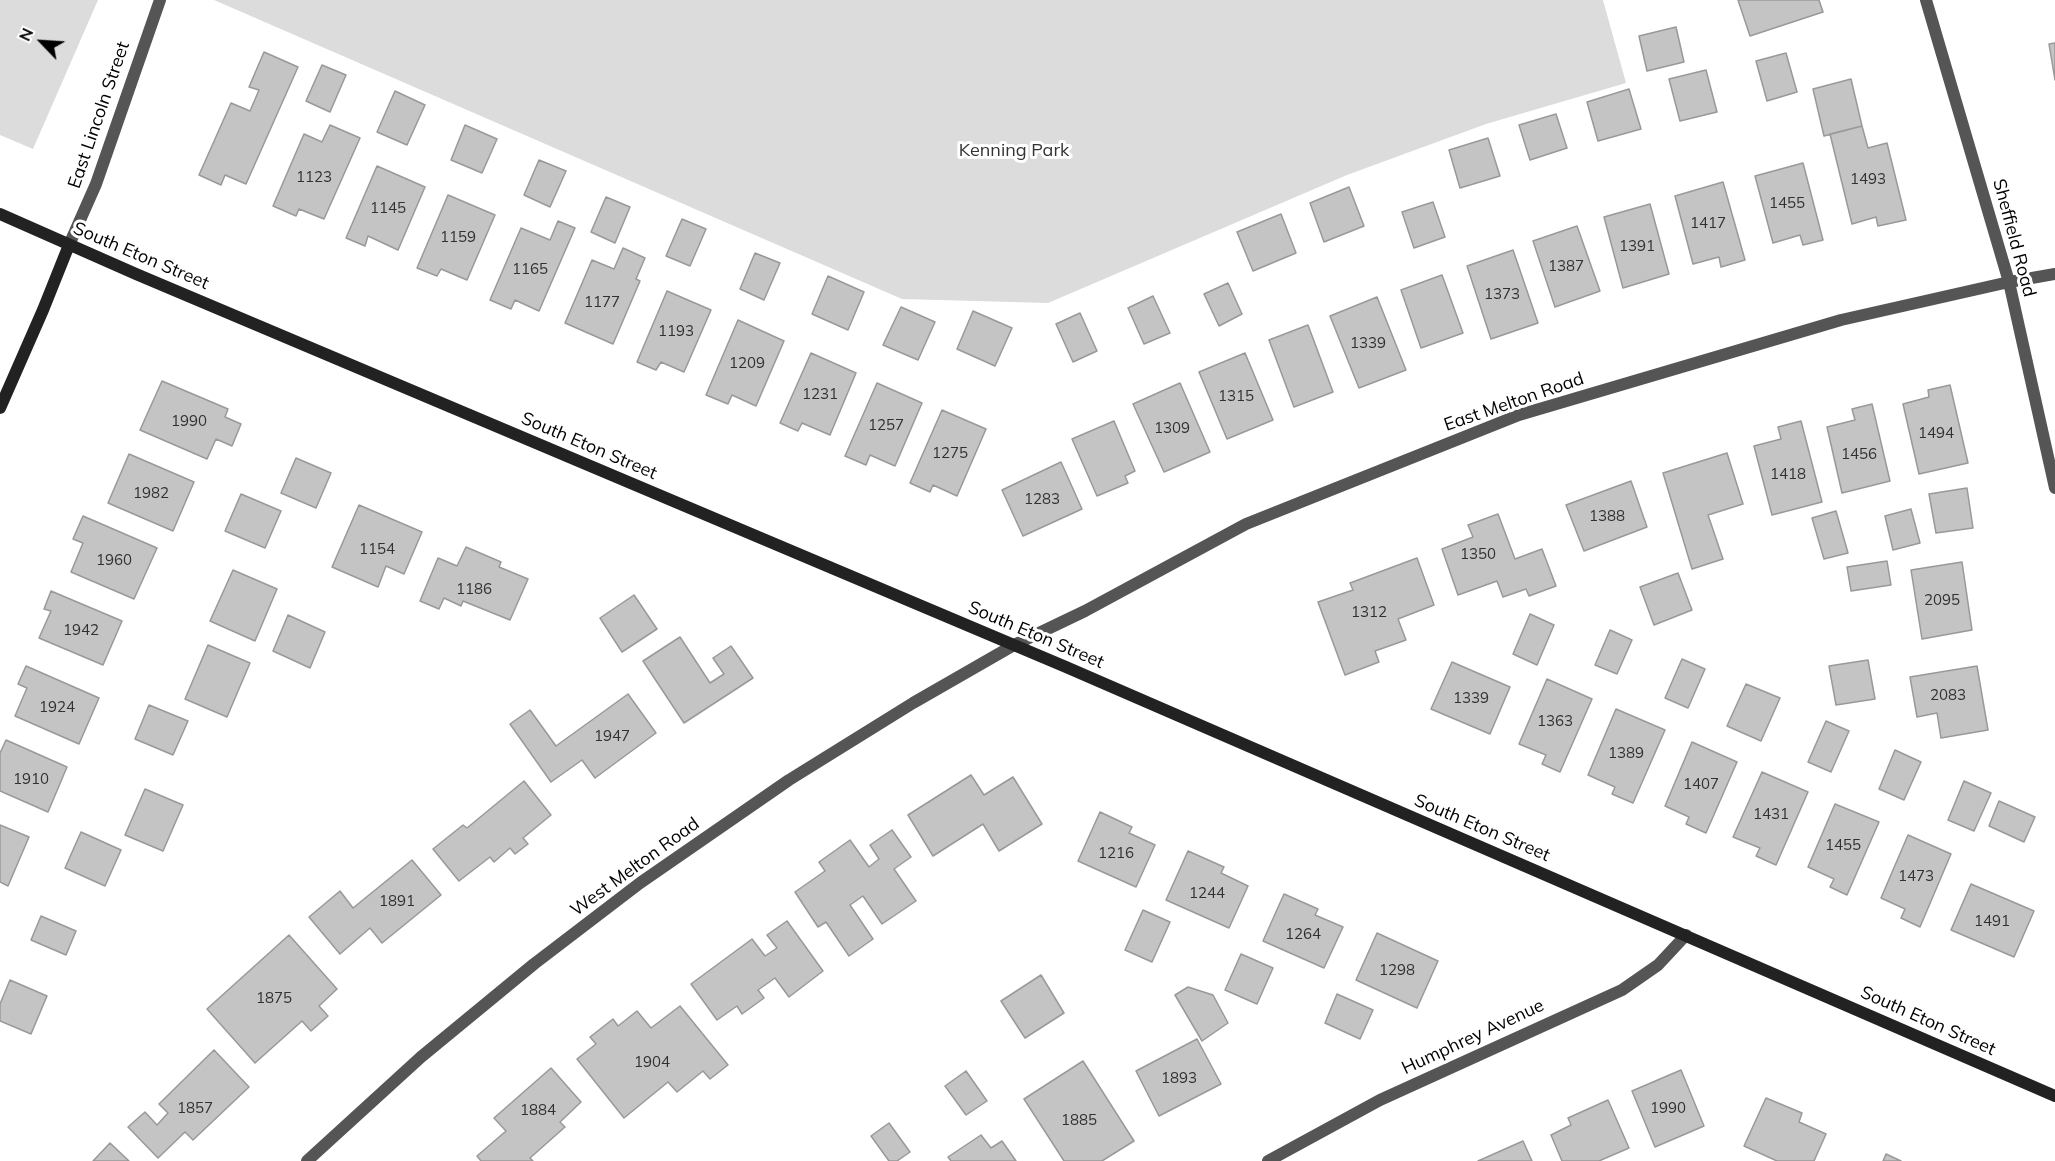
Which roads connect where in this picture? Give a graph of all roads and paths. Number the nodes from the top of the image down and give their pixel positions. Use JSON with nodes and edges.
{"nodes":[{"id":1,"x":160,"y":0,"type":"edge"},
{"id":2,"x":1926,"y":0,"type":"edge"},
{"id":3,"x":0,"y":214,"type":"edge"},
{"id":4,"x":69,"y":245,"type":"junction"},
{"id":5,"x":2055,"y":274,"type":"edge"},
{"id":6,"x":2009,"y":282,"type":"junction"},
{"id":7,"x":0,"y":408,"type":"edge"},
{"id":8,"x":2055,"y":488,"type":"edge"},
{"id":9,"x":1014,"y":645,"type":"junction"},
{"id":10,"x":1686,"y":935,"type":"junction"},
{"id":11,"x":2055,"y":1096,"type":"edge"},
{"id":12,"x":307,"y":1161,"type":"edge"},
{"id":13,"x":1268,"y":1161,"type":"edge"}],
"edges":[{"from":1,"to":4,"type":"street","name":"East Lincoln Street"},
{"from":2,"to":6,"type":"street","name":"Sheffield Road"},
{"from":3,"to":4,"type":"street","name":"South Eton Street"},
{"from":4,"to":7,"type":"street","name":"East Lincoln Street"},
{"from":4,"to":9,"type":"street","name":"South Eton Street"},
{"from":5,"to":6,"type":"street","name":"East Melton Road"},
{"from":6,"to":8,"type":"street","name":"Sheffield Road"},
{"from":6,"to":9,"type":"street","name":"East Melton Road"},
{"from":9,"to":10,"type":"street","name":"South Eton Street"},
{"from":9,"to":12,"type":"street","name":"West Melton Road"},
{"from":10,"to":11,"type":"street","name":"South Eton Street"},
{"from":10,"to":13,"type":"street","name":"Humphrey Avenue"}]}
